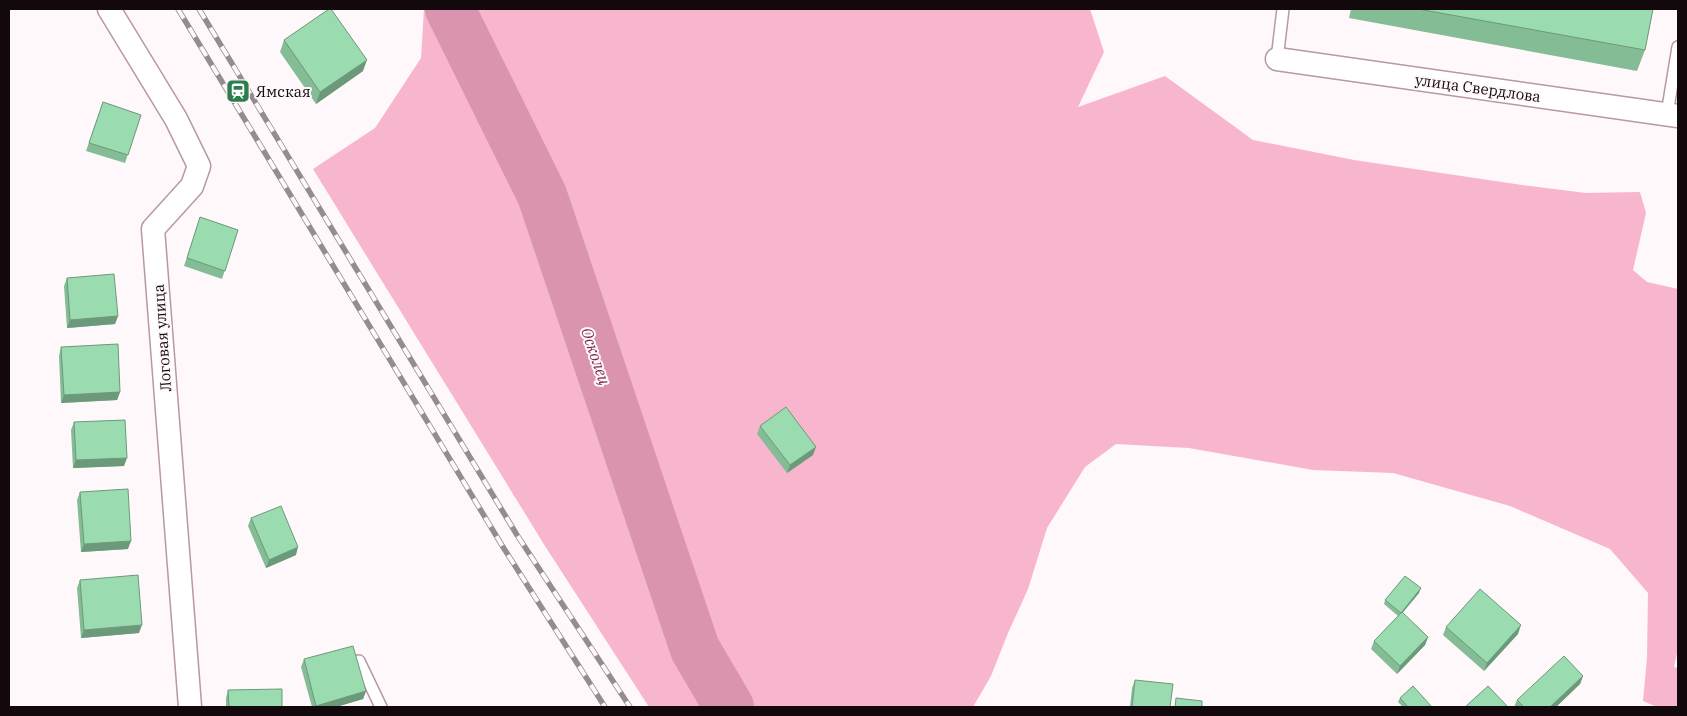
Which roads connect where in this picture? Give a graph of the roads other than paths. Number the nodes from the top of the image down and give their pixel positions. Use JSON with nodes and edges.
{"nodes":[{"id":1,"x":109,"y":9,"type":"edge"},
{"id":2,"x":1283,"y":9,"type":"edge"},
{"id":3,"x":1678,"y":47,"type":"edge"},
{"id":4,"x":1277,"y":59,"type":"joint"},
{"id":5,"x":1673,"y":115,"type":"edge"},
{"id":6,"x":359,"y":661,"type":"edge"},
{"id":7,"x":190,"y":707,"type":"edge"},
{"id":8,"x":381,"y":707,"type":"edge"}],
"edges":[{"from":1,"to":7,"type":"street","name":"Логовая улица"},
{"from":2,"to":4,"type":"lane"},
{"from":3,"to":5,"type":"lane"},
{"from":4,"to":5,"type":"street","name":"улица Свердлова"},
{"from":6,"to":8,"type":"lane"}]}
